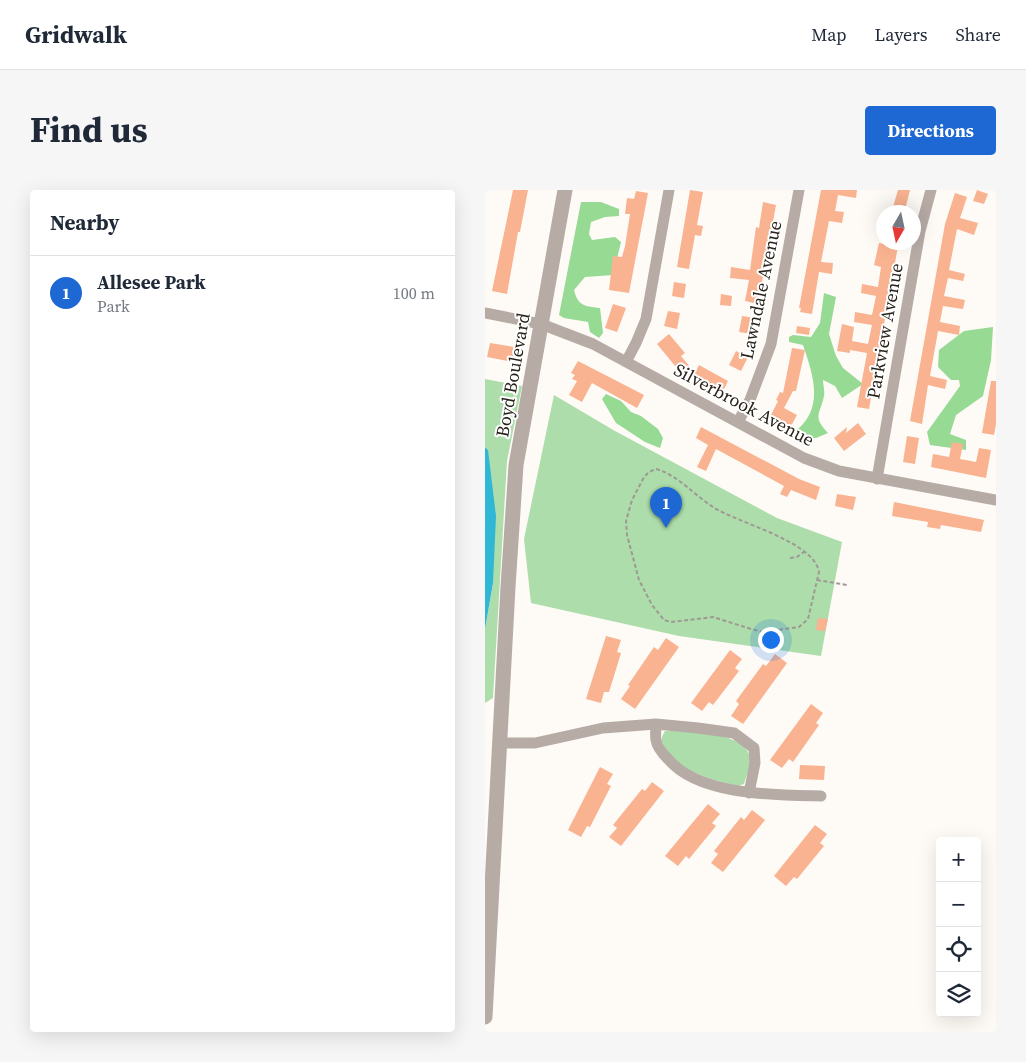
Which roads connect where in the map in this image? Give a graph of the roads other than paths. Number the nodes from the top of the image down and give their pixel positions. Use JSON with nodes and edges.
{"nodes":[{"id":1,"x":565,"y":190,"type":"edge"},
{"id":2,"x":669,"y":190,"type":"edge"},
{"id":3,"x":799,"y":190,"type":"edge"},
{"id":4,"x":931,"y":190,"type":"edge"},
{"id":5,"x":485,"y":313,"type":"edge"},
{"id":6,"x":541,"y":324,"type":"junction"},
{"id":7,"x":626,"y":362,"type":"junction"},
{"id":8,"x":737,"y":422,"type":"junction"},
{"id":9,"x":877,"y":479,"type":"junction"},
{"id":10,"x":996,"y":500,"type":"edge"},
{"id":11,"x":656,"y":724,"type":"junction"},
{"id":12,"x":500,"y":743,"type":"junction"},
{"id":13,"x":749,"y":793,"type":"junction"},
{"id":14,"x":821,"y":796,"type":"dead end"},
{"id":15,"x":485,"y":1018,"type":"edge"}],
"edges":[{"from":1,"to":6,"type":"street","name":"Boyd Boulevard"},
{"from":2,"to":7,"type":"street"},
{"from":3,"to":8,"type":"street","name":"Lawndale Avenue"},
{"from":4,"to":9,"type":"street","name":"Parkview Avenue"},
{"from":5,"to":6,"type":"street","name":"Silverbrook Avenue"},
{"from":6,"to":7,"type":"street","name":"Silverbrook Avenue"},
{"from":6,"to":12,"type":"street","name":"Boyd Boulevard"},
{"from":7,"to":8,"type":"street","name":"Silverbrook Avenue"},
{"from":8,"to":9,"type":"street","name":"Silverbrook Avenue"},
{"from":9,"to":10,"type":"street","name":"Silverbrook Avenue"},
{"from":11,"to":12,"type":"street"},
{"from":11,"to":13,"type":"street"},
{"from":11,"to":13,"type":"street"},
{"from":12,"to":15,"type":"street","name":"Boyd Boulevard"},
{"from":13,"to":14,"type":"street"}]}
